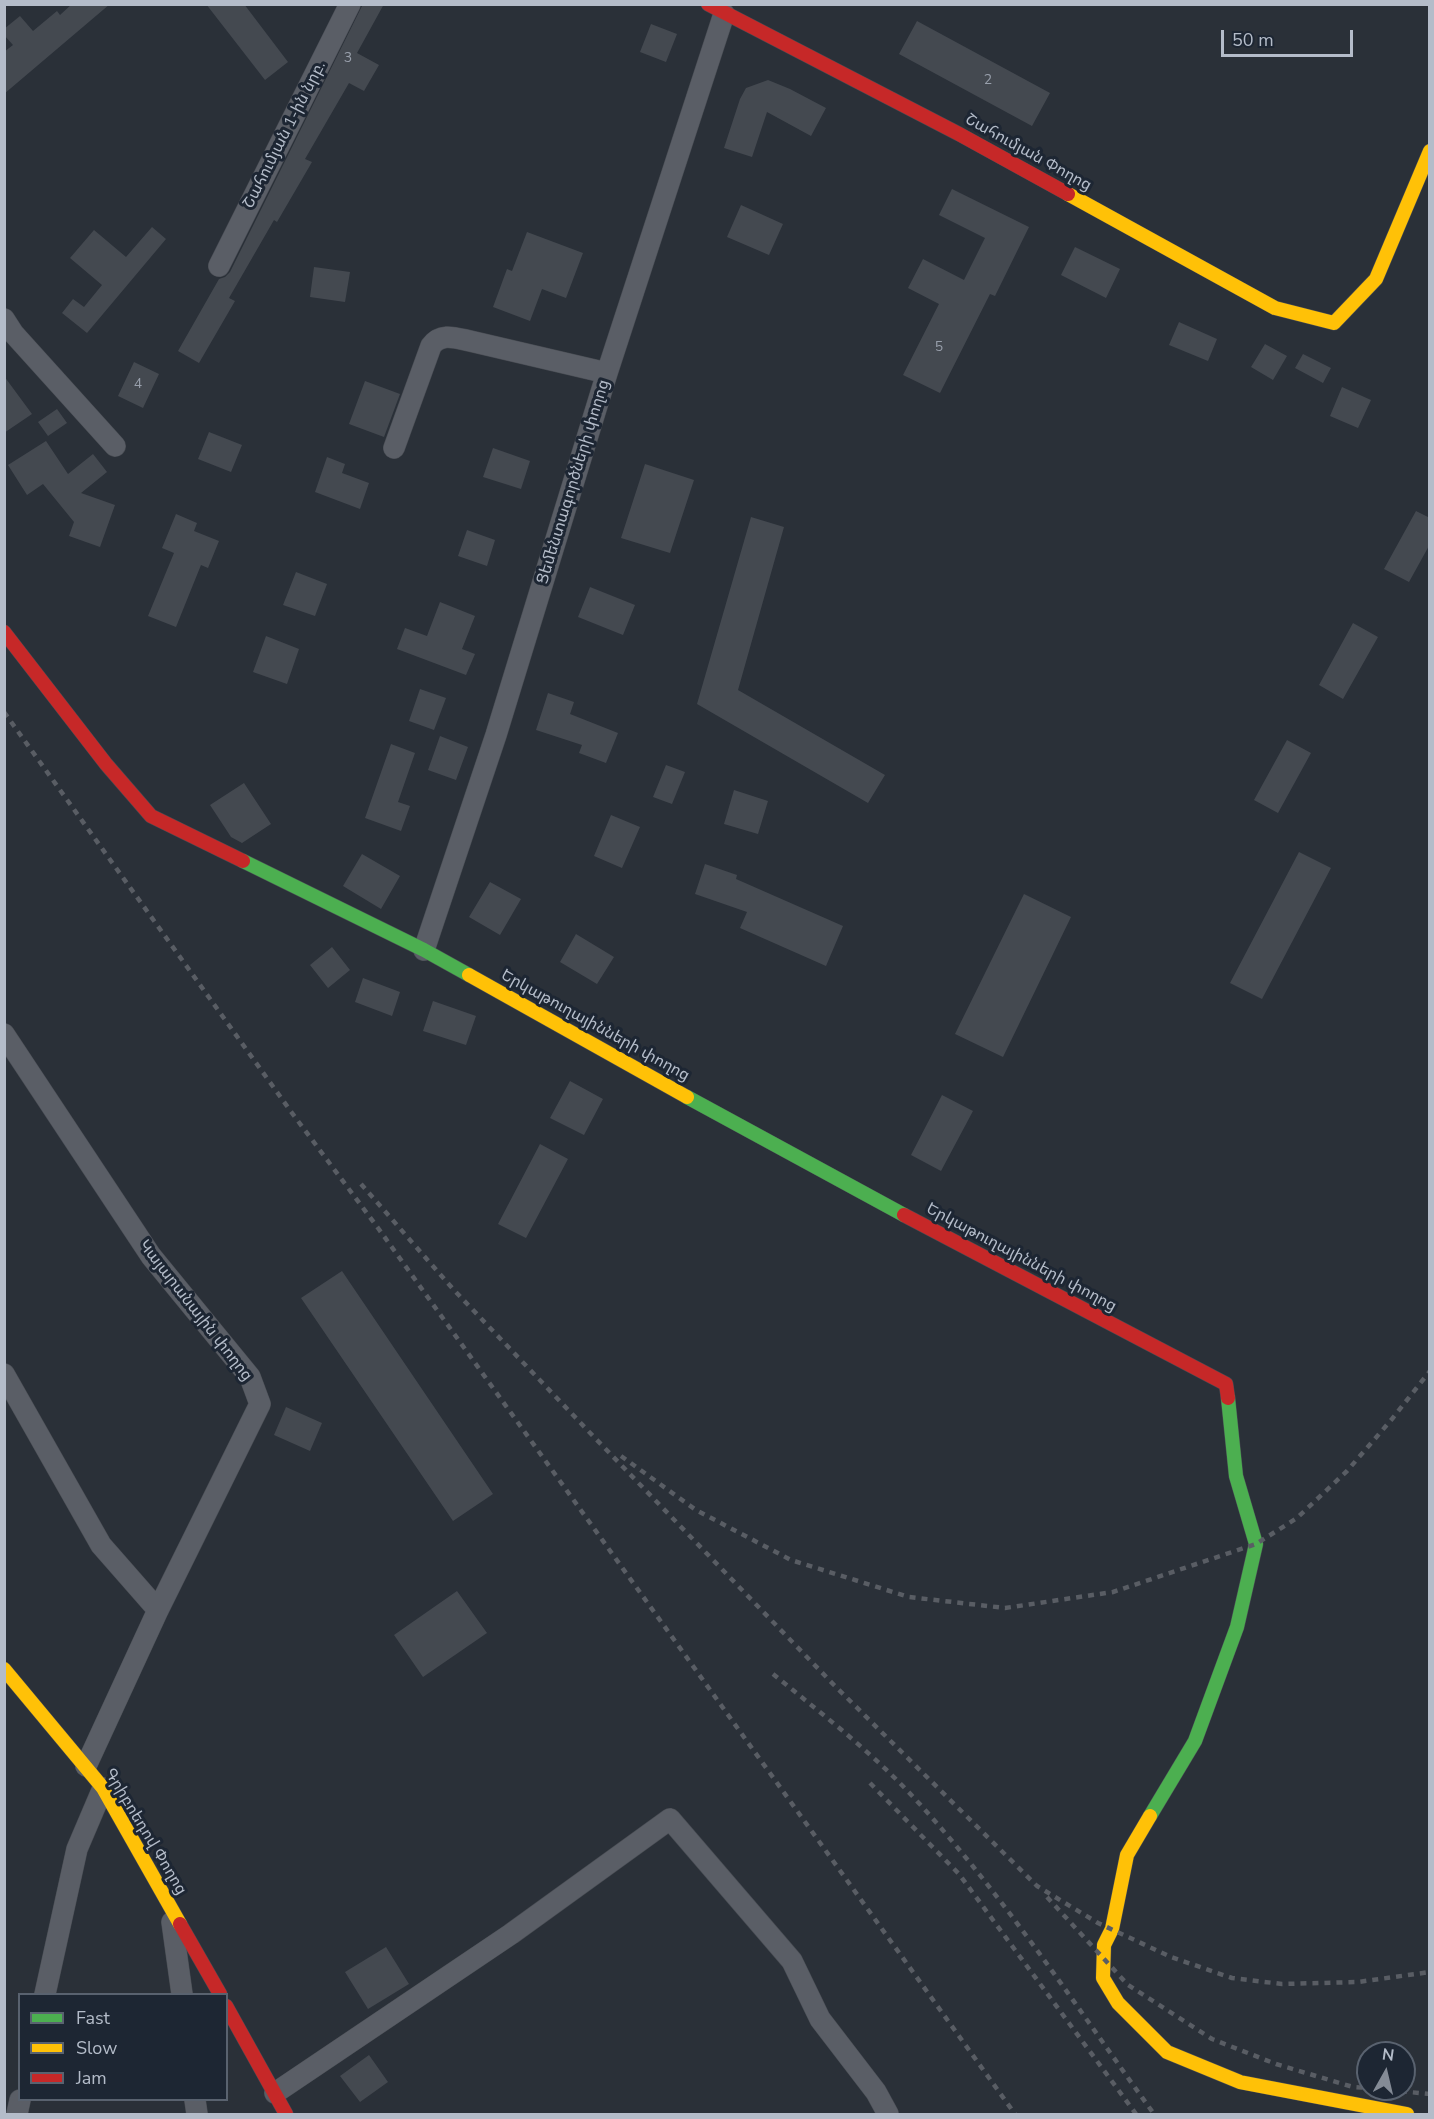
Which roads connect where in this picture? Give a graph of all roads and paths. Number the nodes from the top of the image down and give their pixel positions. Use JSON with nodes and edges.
{"nodes":[{"id":1,"x":350,"y":4,"type":"edge"},
{"id":2,"x":716,"y":9,"type":"edge"},
{"id":3,"x":1430,"y":151,"type":"edge"},
{"id":4,"x":219,"y":266,"type":"dead end"},
{"id":5,"x":4,"y":319,"type":"edge"},
{"id":6,"x":607,"y":373,"type":"junction"},
{"id":7,"x":115,"y":446,"type":"dead end"},
{"id":8,"x":394,"y":448,"type":"dead end"},
{"id":9,"x":4,"y":632,"type":"edge"},
{"id":10,"x":424,"y":950,"type":"junction"},
{"id":11,"x":4,"y":1034,"type":"edge"},
{"id":12,"x":4,"y":1374,"type":"edge"},
{"id":13,"x":158,"y":1610,"type":"junction"},
{"id":14,"x":4,"y":1669,"type":"edge"},
{"id":15,"x":86,"y":1766,"type":"junction"},
{"id":16,"x":103,"y":1788,"type":"junction"},
{"id":17,"x":171,"y":1907,"type":"junction"},
{"id":18,"x":45,"y":1993,"type":"edge"},
{"id":19,"x":182,"y":1993,"type":"edge"},
{"id":20,"x":219,"y":1993,"type":"edge"},
{"id":21,"x":228,"y":2010,"type":"edge"},
{"id":22,"x":275,"y":2092,"type":"junction"},
{"id":23,"x":286,"y":2115,"type":"edge"},
{"id":24,"x":888,"y":2115,"type":"edge"},
{"id":25,"x":1407,"y":2115,"type":"edge"}],
"edges":[{"from":1,"to":4,"type":"street","name":"Շահումյան 1-ին նրբ."},
{"from":2,"to":3,"type":"street","name":"Շահումյան Փողոց"},
{"from":2,"to":6,"type":"street","name":"Ցեմենտագործների փողոց"},
{"from":5,"to":7,"type":"street"},
{"from":6,"to":8,"type":"street"},
{"from":6,"to":10,"type":"street","name":"Ցեմենտագործների փողոց"},
{"from":9,"to":10,"type":"street","name":"Երկաթուղայինների փողոց"},
{"from":10,"to":25,"type":"street","name":"Երկաթուղայինների փողոց"},
{"from":11,"to":13,"type":"street","name":"Կայարանային փողոց"},
{"from":12,"to":13,"type":"street"},
{"from":13,"to":15,"type":"street","name":"Կայարանային փողոց"},
{"from":14,"to":15,"type":"street","name":"Գրիբոեդով Փողոց"},
{"from":15,"to":16,"type":"street","name":"Գրիբոեդով Փողոց"},
{"from":16,"to":17,"type":"street","name":"Գրիբոեդով Փողոց"},
{"from":16,"to":18,"type":"street"},
{"from":17,"to":19,"type":"street"},
{"from":17,"to":20,"type":"street","name":"Գրիբոեդով Փողոց"},
{"from":21,"to":22,"type":"street"},
{"from":22,"to":23,"type":"street"},
{"from":22,"to":24,"type":"street"}]}
